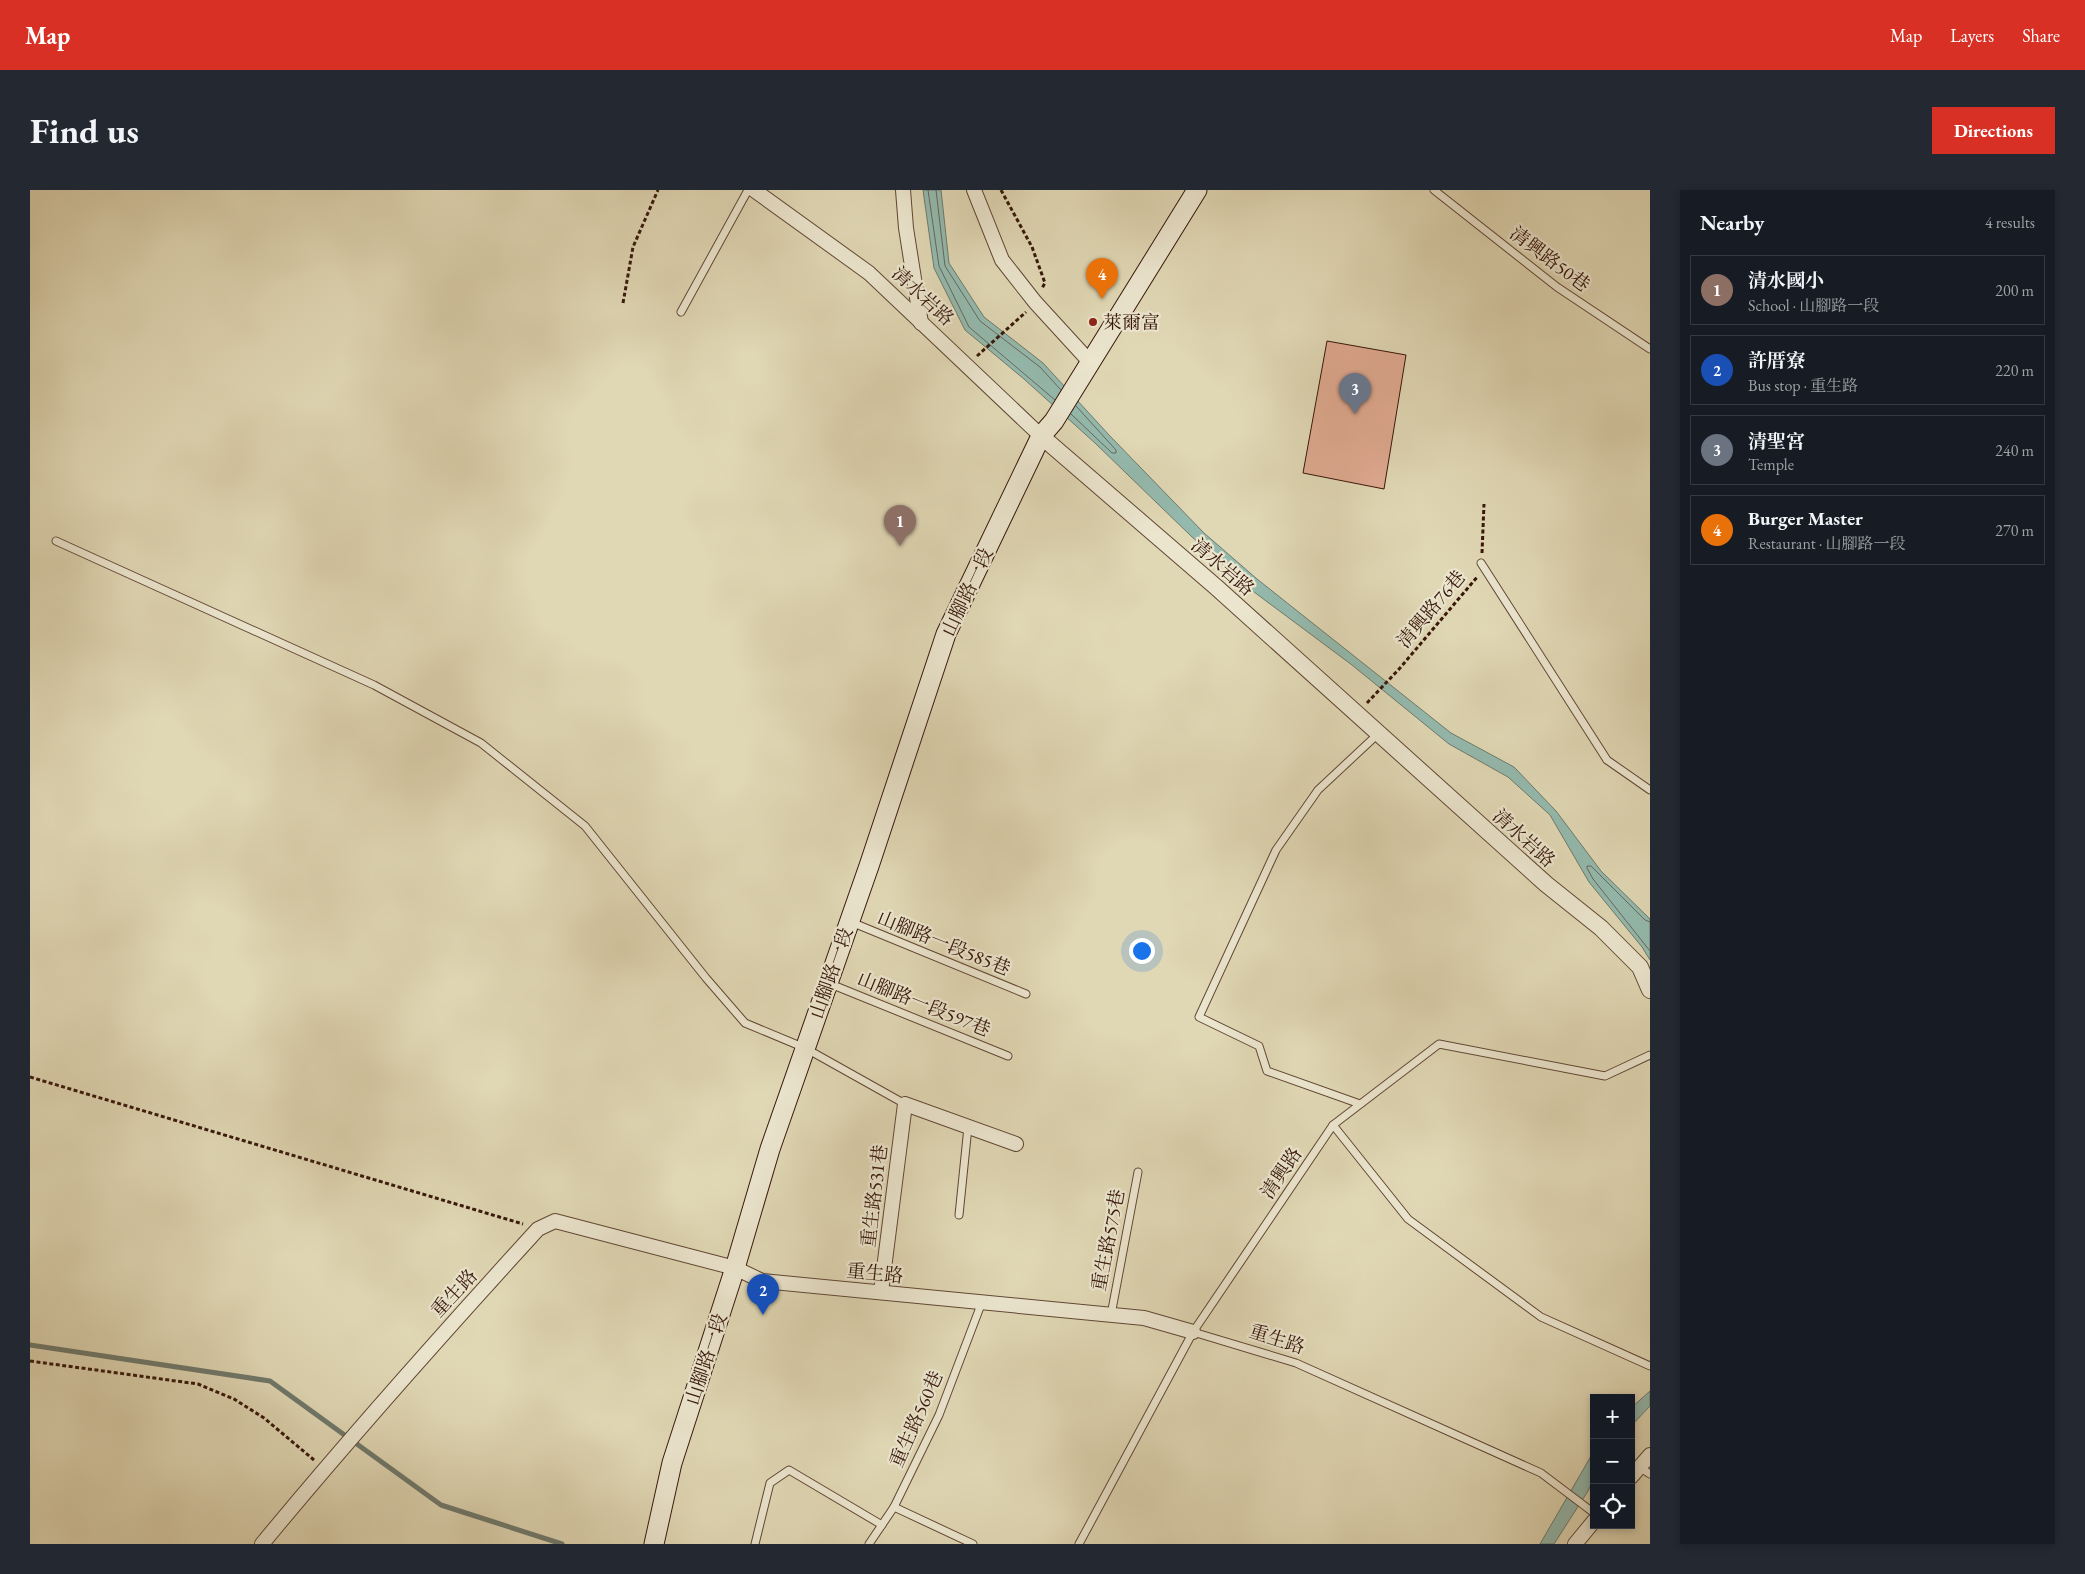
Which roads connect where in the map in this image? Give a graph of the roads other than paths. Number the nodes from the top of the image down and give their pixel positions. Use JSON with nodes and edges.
{"nodes":[{"id":1,"x":748,"y":190,"type":"edge"},
{"id":2,"x":754,"y":190,"type":"edge"},
{"id":3,"x":903,"y":190,"type":"edge"},
{"id":4,"x":974,"y":190,"type":"edge"},
{"id":5,"x":1197,"y":190,"type":"edge"},
{"id":6,"x":1434,"y":190,"type":"edge"},
{"id":7,"x":681,"y":312,"type":"dead end"},
{"id":8,"x":921,"y":323,"type":"junction"},
{"id":9,"x":1650,"y":349,"type":"edge"},
{"id":10,"x":1085,"y":368,"type":"junction"},
{"id":11,"x":1041,"y":436,"type":"junction"},
{"id":12,"x":56,"y":541,"type":"dead end"},
{"id":13,"x":1481,"y":563,"type":"road end"},
{"id":14,"x":1379,"y":733,"type":"junction"},
{"id":15,"x":1650,"y":790,"type":"edge"},
{"id":16,"x":849,"y":921,"type":"junction"},
{"id":17,"x":828,"y":983,"type":"junction"},
{"id":18,"x":1650,"y":990,"type":"edge"},
{"id":19,"x":1026,"y":994,"type":"dead end"},
{"id":20,"x":805,"y":1048,"type":"junction"},
{"id":21,"x":1650,"y":1055,"type":"edge"},
{"id":22,"x":1008,"y":1056,"type":"dead end"},
{"id":23,"x":904,"y":1104,"type":"junction"},
{"id":24,"x":1360,"y":1104,"type":"junction"},
{"id":25,"x":1333,"y":1125,"type":"junction"},
{"id":26,"x":968,"y":1127,"type":"junction"},
{"id":27,"x":1016,"y":1144,"type":"dead end"},
{"id":28,"x":1138,"y":1172,"type":"dead end"},
{"id":29,"x":959,"y":1215,"type":"dead end"},
{"id":30,"x":735,"y":1268,"type":"junction"},
{"id":31,"x":881,"y":1292,"type":"junction"},
{"id":32,"x":982,"y":1302,"type":"junction"},
{"id":33,"x":1110,"y":1315,"type":"junction"},
{"id":34,"x":1192,"y":1332,"type":"junction"},
{"id":35,"x":1650,"y":1366,"type":"edge"},
{"id":36,"x":1650,"y":1455,"type":"edge"},
{"id":37,"x":1640,"y":1473,"type":"edge"},
{"id":38,"x":894,"y":1508,"type":"junction"},
{"id":39,"x":1590,"y":1510,"type":"edge"},
{"id":40,"x":882,"y":1525,"type":"junction"},
{"id":41,"x":1590,"y":1526,"type":"edge"},
{"id":42,"x":262,"y":1544,"type":"edge"},
{"id":43,"x":654,"y":1544,"type":"edge"},
{"id":44,"x":755,"y":1544,"type":"edge"},
{"id":45,"x":870,"y":1544,"type":"edge"},
{"id":46,"x":973,"y":1544,"type":"edge"},
{"id":47,"x":1079,"y":1544,"type":"edge"},
{"id":48,"x":1575,"y":1544,"type":"edge"}],
"edges":[{"from":1,"to":7,"type":"lane"},
{"from":2,"to":8,"type":"street","name":"清水岩路"},
{"from":3,"to":8,"type":"street"},
{"from":4,"to":10,"type":"street"},
{"from":5,"to":10,"type":"main road"},
{"from":6,"to":9,"type":"lane","name":"清興路50巷"},
{"from":8,"to":11,"type":"street","name":"清水岩路"},
{"from":10,"to":11,"type":"main road","name":"山腳路一段"},
{"from":11,"to":14,"type":"street","name":"清水岩路"},
{"from":11,"to":16,"type":"main road","name":"山腳路一段"},
{"from":12,"to":20,"type":"lane"},
{"from":13,"to":15,"type":"lane"},
{"from":14,"to":18,"type":"street","name":"清水岩路"},
{"from":14,"to":24,"type":"lane"},
{"from":16,"to":17,"type":"main road","name":"山腳路一段"},
{"from":16,"to":19,"type":"lane","name":"山腳路一段585巷"},
{"from":17,"to":20,"type":"main road","name":"山腳路一段"},
{"from":17,"to":22,"type":"lane","name":"山腳路一段597巷"},
{"from":20,"to":23,"type":"lane"},
{"from":20,"to":30,"type":"main road","name":"山腳路一段"},
{"from":21,"to":24,"type":"lane","name":"清興路"},
{"from":23,"to":26,"type":"street"},
{"from":23,"to":31,"type":"street","name":"重生路531巷"},
{"from":24,"to":25,"type":"lane","name":"清興路"},
{"from":25,"to":34,"type":"lane","name":"清興路"},
{"from":25,"to":35,"type":"lane"},
{"from":26,"to":27,"type":"street"},
{"from":26,"to":29,"type":"lane"},
{"from":28,"to":33,"type":"lane","name":"重生路575巷"},
{"from":30,"to":31,"type":"street","name":"重生路"},
{"from":30,"to":42,"type":"street","name":"重生路"},
{"from":30,"to":43,"type":"main road","name":"山腳路一段"},
{"from":31,"to":32,"type":"street","name":"重生路"},
{"from":32,"to":33,"type":"street","name":"重生路"},
{"from":32,"to":38,"type":"lane","name":"重生路560巷"},
{"from":33,"to":34,"type":"street","name":"重生路"},
{"from":34,"to":39,"type":"lane","name":"重生路"},
{"from":34,"to":47,"type":"lane","name":"清興路"},
{"from":36,"to":37,"type":"street"},
{"from":38,"to":40,"type":"lane","name":"重生路560巷"},
{"from":38,"to":46,"type":"lane"},
{"from":40,"to":44,"type":"lane"},
{"from":40,"to":45,"type":"lane","name":"重生路560巷"},
{"from":41,"to":48,"type":"street"}]}
